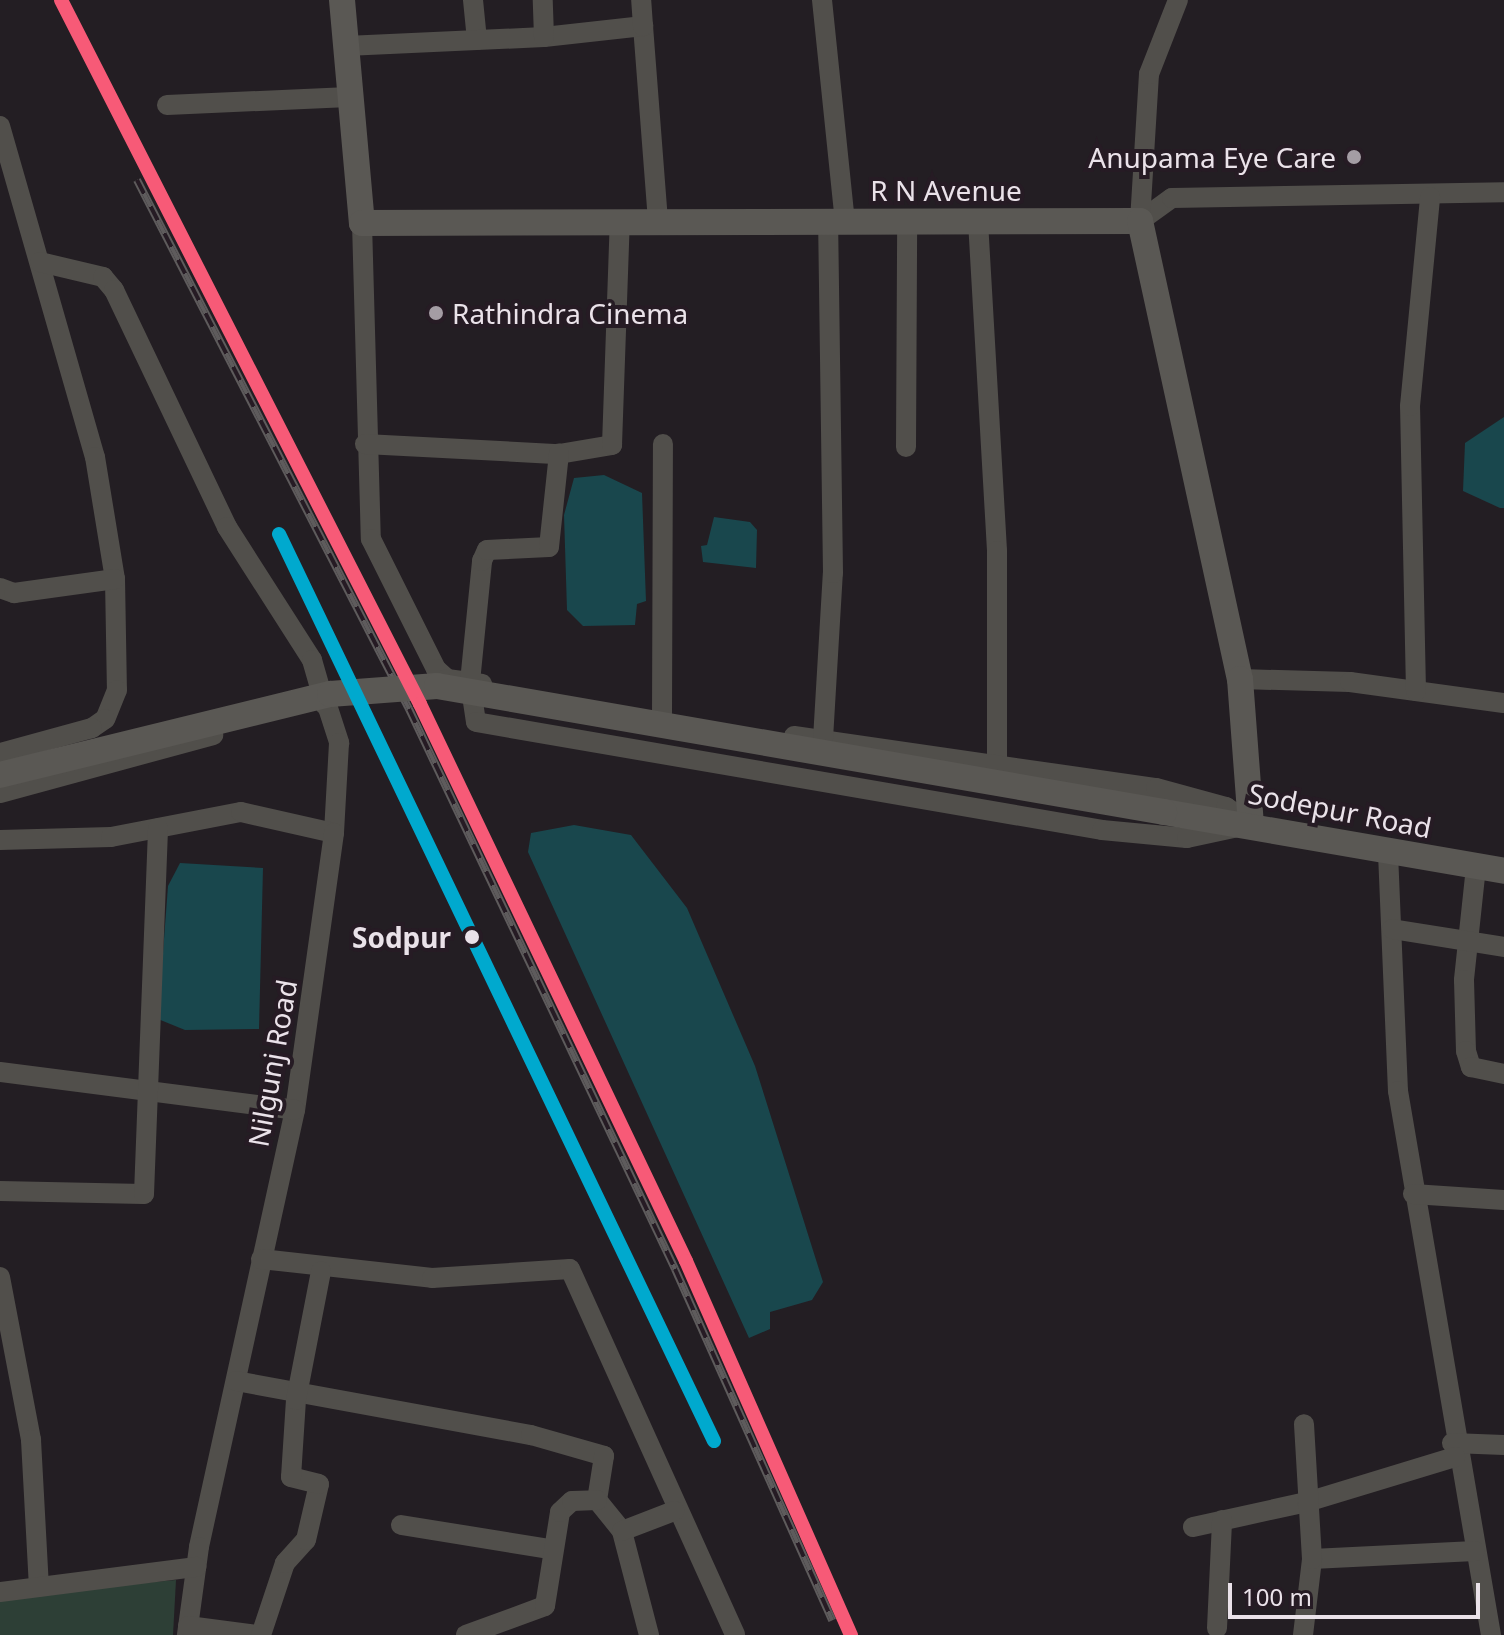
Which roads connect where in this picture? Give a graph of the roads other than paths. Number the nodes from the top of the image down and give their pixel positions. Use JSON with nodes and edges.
{"nodes":[{"id":1,"x":342,"y":0,"type":"edge"},
{"id":2,"x":473,"y":0,"type":"edge"},
{"id":3,"x":543,"y":0,"type":"edge"},
{"id":4,"x":641,"y":0,"type":"edge"},
{"id":5,"x":822,"y":0,"type":"edge"},
{"id":6,"x":1170,"y":2,"type":"edge"},
{"id":7,"x":643,"y":26,"type":"junction"},
{"id":8,"x":544,"y":37,"type":"junction"},
{"id":9,"x":477,"y":40,"type":"junction"},
{"id":10,"x":346,"y":46,"type":"junction"},
{"id":11,"x":349,"y":97,"type":"junction"},
{"id":12,"x":167,"y":105,"type":"dead end"},
{"id":13,"x":0,"y":126,"type":"edge"},
{"id":14,"x":1504,"y":192,"type":"edge"},
{"id":15,"x":1430,"y":197,"type":"junction"},
{"id":16,"x":658,"y":220,"type":"junction"},
{"id":17,"x":620,"y":221,"type":"junction"},
{"id":18,"x":978,"y":221,"type":"junction"},
{"id":19,"x":1140,"y":221,"type":"junction"},
{"id":20,"x":836,"y":222,"type":"junction"},
{"id":21,"x":907,"y":222,"type":"junction"},
{"id":22,"x":362,"y":223,"type":"junction"},
{"id":23,"x":40,"y":262,"type":"junction"},
{"id":24,"x":365,"y":444,"type":"junction"},
{"id":25,"x":663,"y":444,"type":"dead end"},
{"id":26,"x":906,"y":447,"type":"dead end"},
{"id":27,"x":559,"y":454,"type":"junction"},
{"id":28,"x":115,"y":579,"type":"junction"},
{"id":29,"x":0,"y":588,"type":"edge"},
{"id":30,"x":1240,"y":679,"type":"junction"},
{"id":31,"x":470,"y":682,"type":"junction"},
{"id":32,"x":1416,"y":691,"type":"junction"},
{"id":33,"x":1504,"y":703,"type":"edge"},
{"id":34,"x":327,"y":705,"type":"junction"},
{"id":35,"x":662,"y":715,"type":"junction"},
{"id":36,"x":823,"y":739,"type":"junction"},
{"id":37,"x":0,"y":753,"type":"edge"},
{"id":38,"x":997,"y":767,"type":"junction"},
{"id":39,"x":0,"y":775,"type":"edge"},
{"id":40,"x":0,"y":793,"type":"edge"},
{"id":41,"x":1251,"y":824,"type":"junction"},
{"id":42,"x":158,"y":828,"type":"junction"},
{"id":43,"x":334,"y":833,"type":"junction"},
{"id":44,"x":0,"y":840,"type":"edge"},
{"id":45,"x":1388,"y":853,"type":"junction"},
{"id":46,"x":1476,"y":867,"type":"junction"},
{"id":47,"x":1504,"y":871,"type":"edge"},
{"id":48,"x":1392,"y":929,"type":"junction"},
{"id":49,"x":1467,"y":940,"type":"junction"},
{"id":50,"x":1504,"y":947,"type":"edge"},
{"id":51,"x":0,"y":1072,"type":"edge"},
{"id":52,"x":1504,"y":1074,"type":"edge"},
{"id":53,"x":147,"y":1093,"type":"junction"},
{"id":54,"x":295,"y":1110,"type":"junction"},
{"id":55,"x":0,"y":1191,"type":"edge"},
{"id":56,"x":1413,"y":1194,"type":"junction"},
{"id":57,"x":1504,"y":1200,"type":"edge"},
{"id":58,"x":261,"y":1259,"type":"junction"},
{"id":59,"x":321,"y":1271,"type":"junction"},
{"id":60,"x":0,"y":1277,"type":"edge"},
{"id":61,"x":236,"y":1381,"type":"junction"},
{"id":62,"x":302,"y":1393,"type":"junction"},
{"id":63,"x":1304,"y":1424,"type":"dead end"},
{"id":64,"x":1504,"y":1445,"type":"edge"},
{"id":65,"x":1454,"y":1450,"type":"junction"},
{"id":66,"x":597,"y":1500,"type":"junction"},
{"id":67,"x":1307,"y":1502,"type":"junction"},
{"id":68,"x":674,"y":1511,"type":"junction"},
{"id":69,"x":1222,"y":1520,"type":"junction"},
{"id":70,"x":401,"y":1525,"type":"dead end"},
{"id":71,"x":1193,"y":1527,"type":"dead end"},
{"id":72,"x":622,"y":1531,"type":"junction"},
{"id":73,"x":550,"y":1549,"type":"junction"},
{"id":74,"x":1475,"y":1551,"type":"junction"},
{"id":75,"x":1312,"y":1559,"type":"junction"},
{"id":76,"x":196,"y":1567,"type":"junction"},
{"id":77,"x":39,"y":1587,"type":"junction"},
{"id":78,"x":0,"y":1592,"type":"edge"},
{"id":79,"x":1217,"y":1628,"type":"dead end"},
{"id":80,"x":187,"y":1630,"type":"edge"},
{"id":81,"x":259,"y":1635,"type":"edge"},
{"id":82,"x":466,"y":1635,"type":"edge"},
{"id":83,"x":649,"y":1635,"type":"edge"},
{"id":84,"x":735,"y":1635,"type":"edge"},
{"id":85,"x":1303,"y":1635,"type":"edge"},
{"id":86,"x":1491,"y":1635,"type":"edge"}],
"edges":[{"from":1,"to":10,"type":"main road"},
{"from":2,"to":9,"type":"street"},
{"from":3,"to":8,"type":"street"},
{"from":4,"to":7,"type":"street"},
{"from":5,"to":20,"type":"street"},
{"from":6,"to":19,"type":"street"},
{"from":7,"to":8,"type":"street"},
{"from":7,"to":16,"type":"street"},
{"from":8,"to":9,"type":"street"},
{"from":9,"to":10,"type":"street"},
{"from":10,"to":11,"type":"main road"},
{"from":11,"to":12,"type":"street"},
{"from":11,"to":22,"type":"main road"},
{"from":13,"to":23,"type":"street"},
{"from":14,"to":15,"type":"street"},
{"from":15,"to":19,"type":"street"},
{"from":15,"to":32,"type":"street"},
{"from":16,"to":17,"type":"main road","name":"R N Avenue"},
{"from":16,"to":20,"type":"main road","name":"R N Avenue"},
{"from":17,"to":22,"type":"main road","name":"R N Avenue"},
{"from":17,"to":27,"type":"street"},
{"from":18,"to":19,"type":"main road","name":"R N Avenue"},
{"from":18,"to":21,"type":"main road","name":"R N Avenue"},
{"from":18,"to":38,"type":"street"},
{"from":19,"to":30,"type":"main road"},
{"from":20,"to":21,"type":"main road","name":"R N Avenue"},
{"from":20,"to":36,"type":"street"},
{"from":21,"to":26,"type":"street"},
{"from":22,"to":24,"type":"street"},
{"from":23,"to":28,"type":"street"},
{"from":23,"to":34,"type":"street","name":"Nilgunj Road"},
{"from":24,"to":27,"type":"street"},
{"from":24,"to":31,"type":"street"},
{"from":25,"to":35,"type":"street"},
{"from":27,"to":31,"type":"street"},
{"from":28,"to":29,"type":"street"},
{"from":28,"to":37,"type":"street"},
{"from":30,"to":32,"type":"street"},
{"from":30,"to":41,"type":"main road"},
{"from":31,"to":35,"type":"street"},
{"from":31,"to":41,"type":"street"},
{"from":32,"to":33,"type":"street"},
{"from":34,"to":40,"type":"street"},
{"from":34,"to":43,"type":"street","name":"Nilgunj Road"},
{"from":35,"to":36,"type":"street"},
{"from":36,"to":38,"type":"street"},
{"from":38,"to":41,"type":"street"},
{"from":39,"to":41,"type":"main road","name":"Sodepur Road","bridge":true},
{"from":41,"to":45,"type":"main road","name":"Sodepur Road"},
{"from":42,"to":43,"type":"street"},
{"from":42,"to":44,"type":"street"},
{"from":42,"to":53,"type":"street"},
{"from":43,"to":54,"type":"street","name":"Nilgunj Road"},
{"from":45,"to":46,"type":"main road","name":"Sodepur Road"},
{"from":45,"to":48,"type":"street"},
{"from":46,"to":47,"type":"main road","name":"Sodepur Road"},
{"from":46,"to":49,"type":"street"},
{"from":48,"to":49,"type":"street"},
{"from":48,"to":56,"type":"street"},
{"from":49,"to":50,"type":"street"},
{"from":49,"to":52,"type":"street"},
{"from":51,"to":53,"type":"street"},
{"from":53,"to":54,"type":"street"},
{"from":53,"to":55,"type":"street"},
{"from":54,"to":58,"type":"street","name":"Nilgunj Road"},
{"from":56,"to":57,"type":"street"},
{"from":56,"to":65,"type":"street"},
{"from":58,"to":59,"type":"street"},
{"from":58,"to":61,"type":"street","name":"Nilgunj Road"},
{"from":59,"to":62,"type":"street"},
{"from":59,"to":68,"type":"street"},
{"from":60,"to":77,"type":"street"},
{"from":61,"to":62,"type":"street"},
{"from":61,"to":76,"type":"street","name":"Nilgunj Road"},
{"from":62,"to":66,"type":"street"},
{"from":62,"to":81,"type":"street"},
{"from":63,"to":67,"type":"street"},
{"from":64,"to":65,"type":"street"},
{"from":65,"to":67,"type":"street"},
{"from":65,"to":74,"type":"street"},
{"from":66,"to":72,"type":"street"},
{"from":66,"to":73,"type":"street"},
{"from":67,"to":69,"type":"street"},
{"from":67,"to":75,"type":"street"},
{"from":68,"to":72,"type":"street"},
{"from":68,"to":84,"type":"street"},
{"from":69,"to":71,"type":"street"},
{"from":69,"to":79,"type":"street"},
{"from":70,"to":73,"type":"street"},
{"from":72,"to":83,"type":"street"},
{"from":73,"to":82,"type":"street"},
{"from":74,"to":75,"type":"street"},
{"from":74,"to":86,"type":"street"},
{"from":75,"to":85,"type":"street"},
{"from":76,"to":77,"type":"street"},
{"from":76,"to":80,"type":"street","name":"Nilgunj Road"},
{"from":77,"to":78,"type":"street"},
{"from":80,"to":81,"type":"street"}]}
